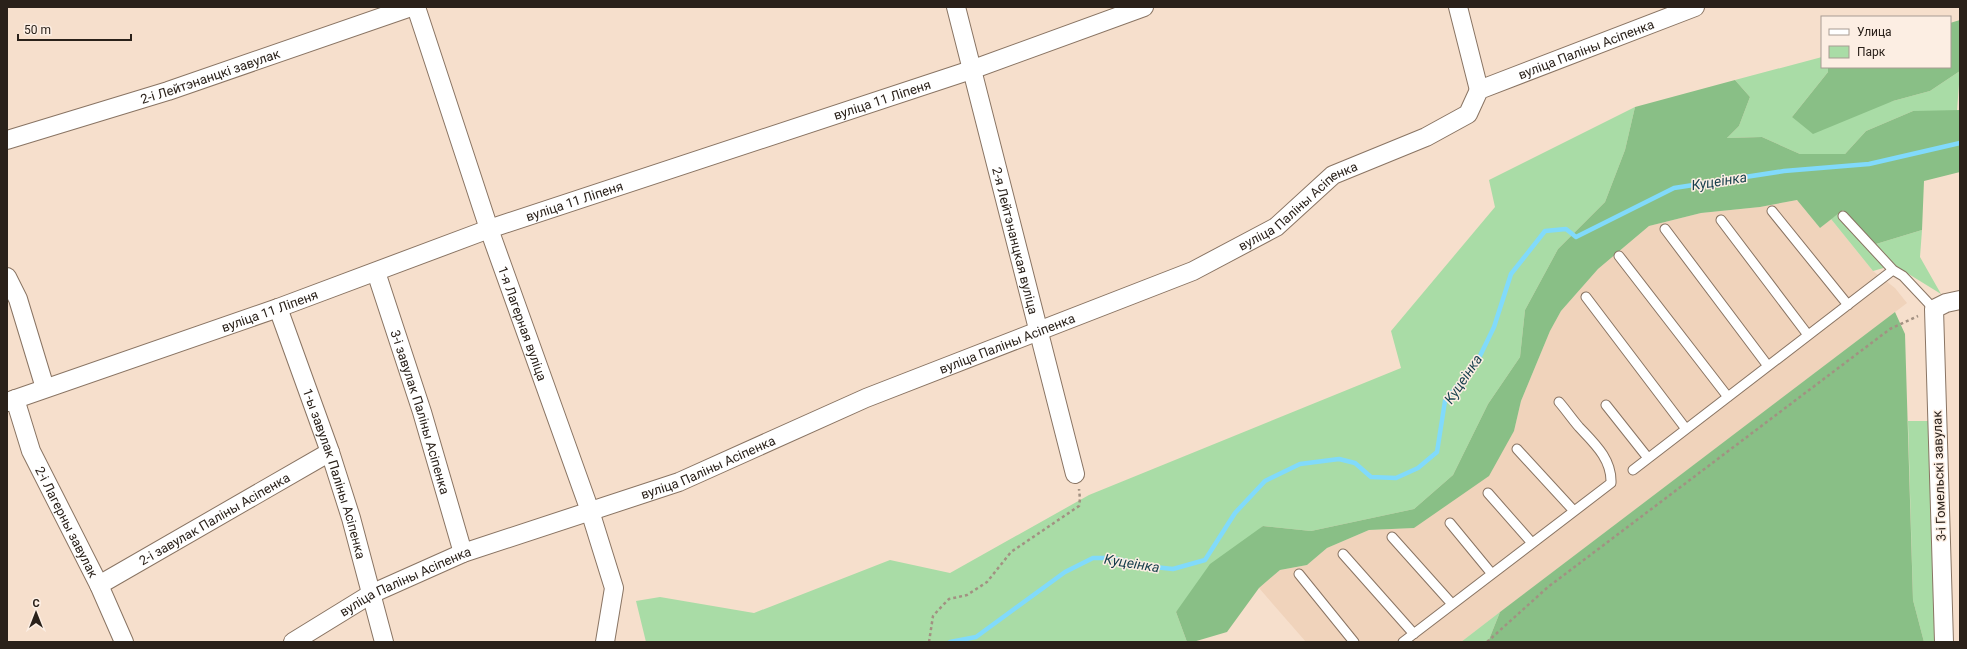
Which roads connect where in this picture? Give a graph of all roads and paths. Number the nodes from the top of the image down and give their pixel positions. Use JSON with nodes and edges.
{"nodes":[{"id":1,"x":411,"y":7,"type":"edge"},
{"id":2,"x":416,"y":7,"type":"edge"},
{"id":3,"x":956,"y":7,"type":"edge"},
{"id":4,"x":1144,"y":7,"type":"edge"},
{"id":5,"x":1458,"y":7,"type":"edge"},
{"id":6,"x":1695,"y":7,"type":"edge"},
{"id":7,"x":971,"y":70,"type":"junction"},
{"id":8,"x":1479,"y":90,"type":"junction"},
{"id":9,"x":7,"y":140,"type":"edge"},
{"id":10,"x":1772,"y":211,"type":"dead end"},
{"id":11,"x":1843,"y":216,"type":"dead end"},
{"id":12,"x":1720,"y":220,"type":"dead end"},
{"id":13,"x":489,"y":229,"type":"junction"},
{"id":14,"x":1665,"y":229,"type":"dead end"},
{"id":15,"x":1619,"y":256,"type":"dead end"},
{"id":16,"x":1893,"y":270,"type":"junction"},
{"id":17,"x":376,"y":272,"type":"junction"},
{"id":18,"x":7,"y":277,"type":"edge"},
{"id":19,"x":1586,"y":297,"type":"dead end"},
{"id":20,"x":1960,"y":300,"type":"edge"},
{"id":21,"x":1848,"y":305,"type":"junction"},
{"id":22,"x":278,"y":308,"type":"junction"},
{"id":23,"x":1934,"y":309,"type":"junction"},
{"id":24,"x":1037,"y":331,"type":"junction"},
{"id":25,"x":1808,"y":335,"type":"junction"},
{"id":26,"x":1768,"y":366,"type":"junction"},
{"id":27,"x":44,"y":388,"type":"junction"},
{"id":28,"x":1728,"y":397,"type":"junction"},
{"id":29,"x":11,"y":401,"type":"edge"},
{"id":30,"x":1559,"y":402,"type":"dead end"},
{"id":31,"x":1606,"y":405,"type":"dead end"},
{"id":32,"x":1686,"y":429,"type":"junction"},
{"id":33,"x":1517,"y":449,"type":"dead end"},
{"id":34,"x":330,"y":452,"type":"junction"},
{"id":35,"x":1648,"y":458,"type":"junction"},
{"id":36,"x":1633,"y":470,"type":"dead end"},
{"id":37,"x":1075,"y":474,"type":"joint"},
{"id":38,"x":1488,"y":493,"type":"dead end"},
{"id":39,"x":590,"y":511,"type":"junction"},
{"id":40,"x":1574,"y":511,"type":"junction"},
{"id":41,"x":1450,"y":523,"type":"dead end"},
{"id":42,"x":1392,"y":537,"type":"dead end"},
{"id":43,"x":1532,"y":543,"type":"junction"},
{"id":44,"x":463,"y":552,"type":"junction"},
{"id":45,"x":1343,"y":554,"type":"dead end"},
{"id":46,"x":1299,"y":574,"type":"dead end"},
{"id":47,"x":1492,"y":574,"type":"junction"},
{"id":48,"x":99,"y":585,"type":"junction"},
{"id":49,"x":371,"y":594,"type":"junction"},
{"id":50,"x":1452,"y":604,"type":"junction"},
{"id":51,"x":1414,"y":634,"type":"junction"},
{"id":52,"x":124,"y":642,"type":"edge"},
{"id":53,"x":293,"y":642,"type":"edge"},
{"id":54,"x":384,"y":642,"type":"edge"},
{"id":55,"x":605,"y":642,"type":"edge"},
{"id":56,"x":929,"y":642,"type":"edge"},
{"id":57,"x":1354,"y":642,"type":"edge"},
{"id":58,"x":1403,"y":642,"type":"edge"},
{"id":59,"x":1486,"y":642,"type":"edge"},
{"id":60,"x":1944,"y":642,"type":"edge"}],
"edges":[{"from":1,"to":9,"type":"street","name":"2-і Лейтэнанцкі завулак"},
{"from":2,"to":13,"type":"street","name":"1-я Лагерная вуліца"},
{"from":3,"to":7,"type":"street","name":"2-я Лейтэнанцкая вуліца"},
{"from":4,"to":7,"type":"street","name":"вуліца 11 Ліпеня"},
{"from":5,"to":8,"type":"street"},
{"from":6,"to":8,"type":"street","name":"вуліца Паліны Асіпенка"},
{"from":7,"to":13,"type":"street","name":"вуліца 11 Ліпеня"},
{"from":7,"to":24,"type":"street","name":"2-я Лейтэнанцкая вуліца"},
{"from":8,"to":24,"type":"street","name":"вуліца Паліны Асіпенка"},
{"from":10,"to":21,"type":"lane"},
{"from":11,"to":16,"type":"lane"},
{"from":12,"to":25,"type":"lane"},
{"from":13,"to":17,"type":"street","name":"вуліца 11 Ліпеня"},
{"from":13,"to":39,"type":"street","name":"1-я Лагерная вуліца"},
{"from":14,"to":26,"type":"lane"},
{"from":15,"to":28,"type":"lane"},
{"from":16,"to":21,"type":"lane"},
{"from":16,"to":23,"type":"lane"},
{"from":17,"to":22,"type":"street","name":"вуліца 11 Ліпеня"},
{"from":17,"to":44,"type":"street","name":"3-і завулак Паліны Асіпенка"},
{"from":18,"to":27,"type":"street"},
{"from":19,"to":32,"type":"lane"},
{"from":20,"to":23,"type":"street"},
{"from":21,"to":25,"type":"lane"},
{"from":22,"to":27,"type":"street","name":"вуліца 11 Ліпеня"},
{"from":22,"to":34,"type":"street","name":"1-ы завулак Паліны Асіпенка"},
{"from":23,"to":59,"type":"path"},
{"from":23,"to":60,"type":"street","name":"3-і Гомельскі завулак"},
{"from":24,"to":37,"type":"street","name":"2-я Лейтэнанцкая вуліца"},
{"from":24,"to":39,"type":"street","name":"вуліца Паліны Асіпенка"},
{"from":25,"to":26,"type":"lane"},
{"from":26,"to":28,"type":"lane"},
{"from":27,"to":29,"type":"street","name":"вуліца 11 Ліпеня"},
{"from":28,"to":32,"type":"lane"},
{"from":29,"to":48,"type":"street","name":"2-і Лагерны завулак"},
{"from":30,"to":40,"type":"lane"},
{"from":31,"to":35,"type":"lane"},
{"from":32,"to":35,"type":"lane"},
{"from":33,"to":40,"type":"lane"},
{"from":34,"to":48,"type":"street","name":"2-і завулак Паліны Асіпенка"},
{"from":34,"to":49,"type":"street","name":"1-ы завулак Паліны Асіпенка"},
{"from":35,"to":36,"type":"lane"},
{"from":37,"to":56,"type":"path"},
{"from":38,"to":43,"type":"lane"},
{"from":39,"to":44,"type":"street","name":"вуліца Паліны Асіпенка"},
{"from":39,"to":55,"type":"street","name":"1-я Лагерная вуліца"},
{"from":40,"to":43,"type":"lane"},
{"from":41,"to":47,"type":"lane"},
{"from":42,"to":50,"type":"lane"},
{"from":43,"to":47,"type":"lane"},
{"from":44,"to":49,"type":"street","name":"вуліца Паліны Асіпенка"},
{"from":45,"to":51,"type":"lane"},
{"from":46,"to":57,"type":"lane"},
{"from":47,"to":50,"type":"lane"},
{"from":48,"to":52,"type":"street","name":"2-і Лагерны завулак"},
{"from":49,"to":53,"type":"street","name":"вуліца Паліны Асіпенка"},
{"from":49,"to":54,"type":"street","name":"1-ы завулак Паліны Асіпенка"},
{"from":50,"to":51,"type":"lane"},
{"from":51,"to":58,"type":"lane"}]}
